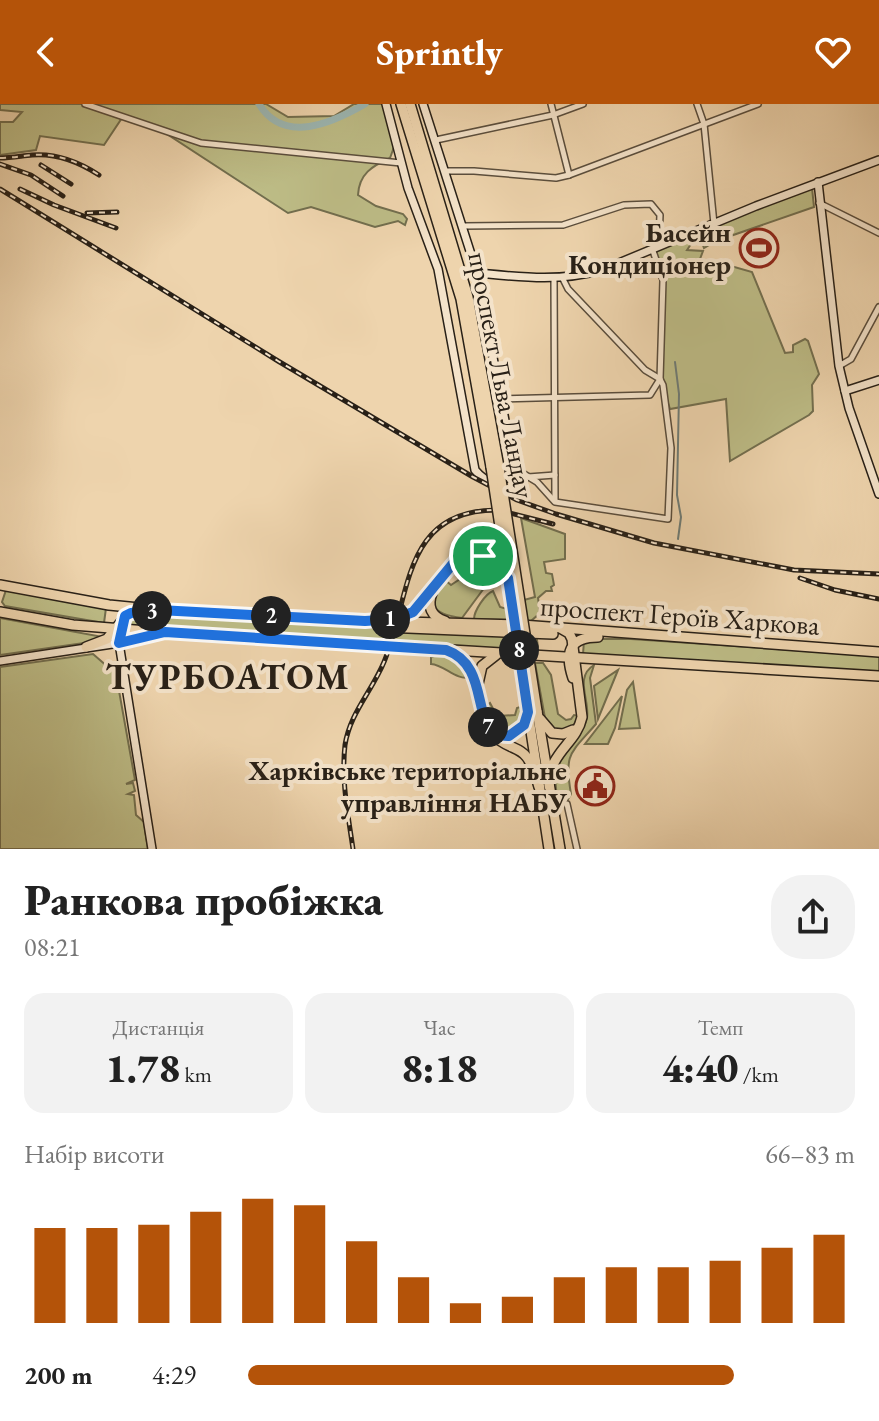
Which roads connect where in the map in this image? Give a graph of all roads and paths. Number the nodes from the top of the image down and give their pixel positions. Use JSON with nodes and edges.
{"nodes":[{"id":1,"x":85,"y":104,"type":"edge"},
{"id":2,"x":386,"y":104,"type":"edge"},
{"id":3,"x":401,"y":104,"type":"edge"},
{"id":4,"x":410,"y":104,"type":"edge"},
{"id":5,"x":423,"y":104,"type":"edge"},
{"id":6,"x":551,"y":104,"type":"edge"},
{"id":7,"x":583,"y":104,"type":"edge"},
{"id":8,"x":697,"y":104,"type":"edge"},
{"id":9,"x":758,"y":104,"type":"edge"},
{"id":10,"x":553,"y":115,"type":"junction"},
{"id":11,"x":704,"y":124,"type":"junction"},
{"id":12,"x":436,"y":140,"type":"junction"},
{"id":13,"x":879,"y":160,"type":"edge"},
{"id":14,"x":401,"y":163,"type":"junction"},
{"id":15,"x":446,"y":171,"type":"junction"},
{"id":16,"x":569,"y":175,"type":"junction"},
{"id":17,"x":818,"y":182,"type":"junction"},
{"id":18,"x":819,"y":203,"type":"junction"},
{"id":19,"x":714,"y":224,"type":"junction"},
{"id":20,"x":464,"y":226,"type":"junction"},
{"id":21,"x":879,"y":233,"type":"edge"},
{"id":22,"x":653,"y":251,"type":"junction"},
{"id":23,"x":477,"y":273,"type":"junction"},
{"id":24,"x":558,"y":279,"type":"junction"},
{"id":25,"x":879,"y":307,"type":"edge"},
{"id":26,"x":839,"y":366,"type":"junction"},
{"id":27,"x":660,"y":379,"type":"junction"},
{"id":28,"x":879,"y":380,"type":"edge"},
{"id":29,"x":845,"y":391,"type":"junction"},
{"id":30,"x":554,"y":398,"type":"junction"},
{"id":31,"x":502,"y":399,"type":"junction"},
{"id":32,"x":514,"y":468,"type":"junction"},
{"id":33,"x":555,"y":475,"type":"junction"},
{"id":34,"x":528,"y":477,"type":"junction"},
{"id":35,"x":879,"y":494,"type":"edge"},
{"id":36,"x":555,"y":502,"type":"junction"},
{"id":37,"x":500,"y":526,"type":"junction"},
{"id":38,"x":474,"y":556,"type":"junction"},
{"id":39,"x":508,"y":578,"type":"junction"},
{"id":40,"x":1,"y":588,"type":"edge"},
{"id":41,"x":433,"y":589,"type":"junction"},
{"id":42,"x":159,"y":610,"type":"junction"},
{"id":43,"x":0,"y":612,"type":"edge"},
{"id":44,"x":365,"y":621,"type":"junction"},
{"id":45,"x":123,"y":622,"type":"junction"},
{"id":46,"x":470,"y":624,"type":"junction"},
{"id":47,"x":134,"y":630,"type":"junction"},
{"id":48,"x":564,"y":631,"type":"junction"},
{"id":49,"x":165,"y":632,"type":"junction"},
{"id":50,"x":535,"y":633,"type":"junction"},
{"id":51,"x":629,"y":634,"type":"junction"},
{"id":52,"x":119,"y":643,"type":"junction"},
{"id":53,"x":86,"y":647,"type":"junction"},
{"id":54,"x":446,"y":650,"type":"junction"},
{"id":55,"x":879,"y":652,"type":"edge"},
{"id":56,"x":502,"y":653,"type":"junction"},
{"id":57,"x":573,"y":653,"type":"junction"},
{"id":58,"x":534,"y":654,"type":"junction"},
{"id":59,"x":608,"y":659,"type":"junction"},
{"id":60,"x":0,"y":661,"type":"edge"},
{"id":61,"x":879,"y":676,"type":"edge"},
{"id":62,"x":478,"y":684,"type":"junction"},
{"id":63,"x":579,"y":690,"type":"junction"},
{"id":64,"x":533,"y":716,"type":"junction"},
{"id":65,"x":484,"y":720,"type":"junction"},
{"id":66,"x":581,"y":722,"type":"junction"},
{"id":67,"x":544,"y":787,"type":"junction"},
{"id":68,"x":567,"y":804,"type":"dead end"},
{"id":69,"x":152,"y":849,"type":"edge"},
{"id":70,"x":549,"y":849,"type":"edge"},
{"id":71,"x":560,"y":849,"type":"edge"},
{"id":72,"x":577,"y":849,"type":"edge"}],
"edges":[{"from":1,"to":14,"type":"street"},
{"from":2,"to":14,"type":"street"},
{"from":3,"to":37,"type":"main road","name":"проспект Льва Ландау","bridge":true},
{"from":4,"to":64,"type":"main road","name":"проспект Льва Ландау","bridge":true},
{"from":5,"to":12,"type":"street"},
{"from":6,"to":10,"type":"street"},
{"from":7,"to":10,"type":"street"},
{"from":8,"to":11,"type":"street"},
{"from":9,"to":11,"type":"street"},
{"from":10,"to":12,"type":"street"},
{"from":10,"to":16,"type":"street"},
{"from":11,"to":16,"type":"street"},
{"from":11,"to":19,"type":"street"},
{"from":12,"to":15,"type":"street"},
{"from":13,"to":17,"type":"street"},
{"from":14,"to":32,"type":"street"},
{"from":15,"to":16,"type":"street"},
{"from":15,"to":20,"type":"street"},
{"from":17,"to":18,"type":"street"},
{"from":17,"to":19,"type":"street"},
{"from":18,"to":21,"type":"street"},
{"from":18,"to":26,"type":"street"},
{"from":19,"to":22,"type":"street"},
{"from":20,"to":22,"type":"street"},
{"from":20,"to":23,"type":"street"},
{"from":22,"to":24,"type":"street"},
{"from":22,"to":27,"type":"street"},
{"from":23,"to":24,"type":"street"},
{"from":23,"to":31,"type":"street"},
{"from":24,"to":27,"type":"street"},
{"from":24,"to":30,"type":"street"},
{"from":25,"to":26,"type":"street"},
{"from":26,"to":29,"type":"street"},
{"from":27,"to":30,"type":"street"},
{"from":27,"to":36,"type":"street"},
{"from":28,"to":29,"type":"street"},
{"from":29,"to":35,"type":"street"},
{"from":30,"to":31,"type":"street"},
{"from":30,"to":33,"type":"street"},
{"from":31,"to":32,"type":"street"},
{"from":32,"to":34,"type":"street"},
{"from":33,"to":34,"type":"street"},
{"from":33,"to":36,"type":"street"},
{"from":34,"to":36,"type":"street"},
{"from":37,"to":38,"type":"main road"},
{"from":37,"to":39,"type":"main road","name":"проспект Льва Ландау","bridge":true},
{"from":38,"to":39,"type":"main road"},
{"from":38,"to":41,"type":"main road"},
{"from":39,"to":64,"type":"main road","name":"проспект Льва Ландау","bridge":true},
{"from":40,"to":42,"type":"main road","name":"проспект Героїв Харкова"},
{"from":41,"to":44,"type":"main road"},
{"from":41,"to":46,"type":"main road"},
{"from":42,"to":44,"type":"main road","name":"проспект Героїв Харкова"},
{"from":42,"to":45,"type":"main road"},
{"from":43,"to":45,"type":"main road","name":"проспект Героїв Харкова"},
{"from":44,"to":46,"type":"main road","name":"проспект Героїв Харкова"},
{"from":44,"to":50,"type":"main road"},
{"from":45,"to":47,"type":"main road","name":"проспект Героїв Харкова"},
{"from":45,"to":47,"type":"main road"},
{"from":45,"to":52,"type":"main road"},
{"from":45,"to":53,"type":"main road"},
{"from":46,"to":50,"type":"main road","name":"проспект Героїв Харкова"},
{"from":47,"to":49,"type":"main road","name":"проспект Героїв Харкова"},
{"from":48,"to":50,"type":"main road","name":"проспект Героїв Харкова"},
{"from":48,"to":51,"type":"main road","name":"проспект Героїв Харкова"},
{"from":48,"to":57,"type":"main road"},
{"from":49,"to":52,"type":"street"},
{"from":49,"to":54,"type":"main road","name":"проспект Героїв Харкова"},
{"from":50,"to":58,"type":"main road"},
{"from":51,"to":55,"type":"main road","name":"проспект Героїв Харкова"},
{"from":51,"to":57,"type":"main road"},
{"from":52,"to":53,"type":"street"},
{"from":52,"to":69,"type":"street"},
{"from":53,"to":60,"type":"street"},
{"from":54,"to":56,"type":"main road","name":"проспект Героїв Харкова"},
{"from":54,"to":62,"type":"main road"},
{"from":56,"to":58,"type":"main road","name":"проспект Героїв Харкова"},
{"from":56,"to":62,"type":"main road"},
{"from":57,"to":58,"type":"main road","name":"проспект Героїв Харкова"},
{"from":57,"to":59,"type":"main road","name":"проспект Героїв Харкова"},
{"from":57,"to":63,"type":"main road"},
{"from":59,"to":61,"type":"main road","name":"проспект Героїв Харкова"},
{"from":59,"to":63,"type":"main road"},
{"from":62,"to":65,"type":"main road"},
{"from":63,"to":66,"type":"main road"},
{"from":64,"to":65,"type":"main road"},
{"from":64,"to":66,"type":"main road"},
{"from":64,"to":67,"type":"main road","name":"проспект Льва Ландау"},
{"from":65,"to":67,"type":"main road"},
{"from":66,"to":67,"type":"main road"},
{"from":67,"to":70,"type":"main road","name":"проспект Льва Ландау"},
{"from":67,"to":71,"type":"main road","name":"проспект Льва Ландау"},
{"from":68,"to":72,"type":"street"}]}
